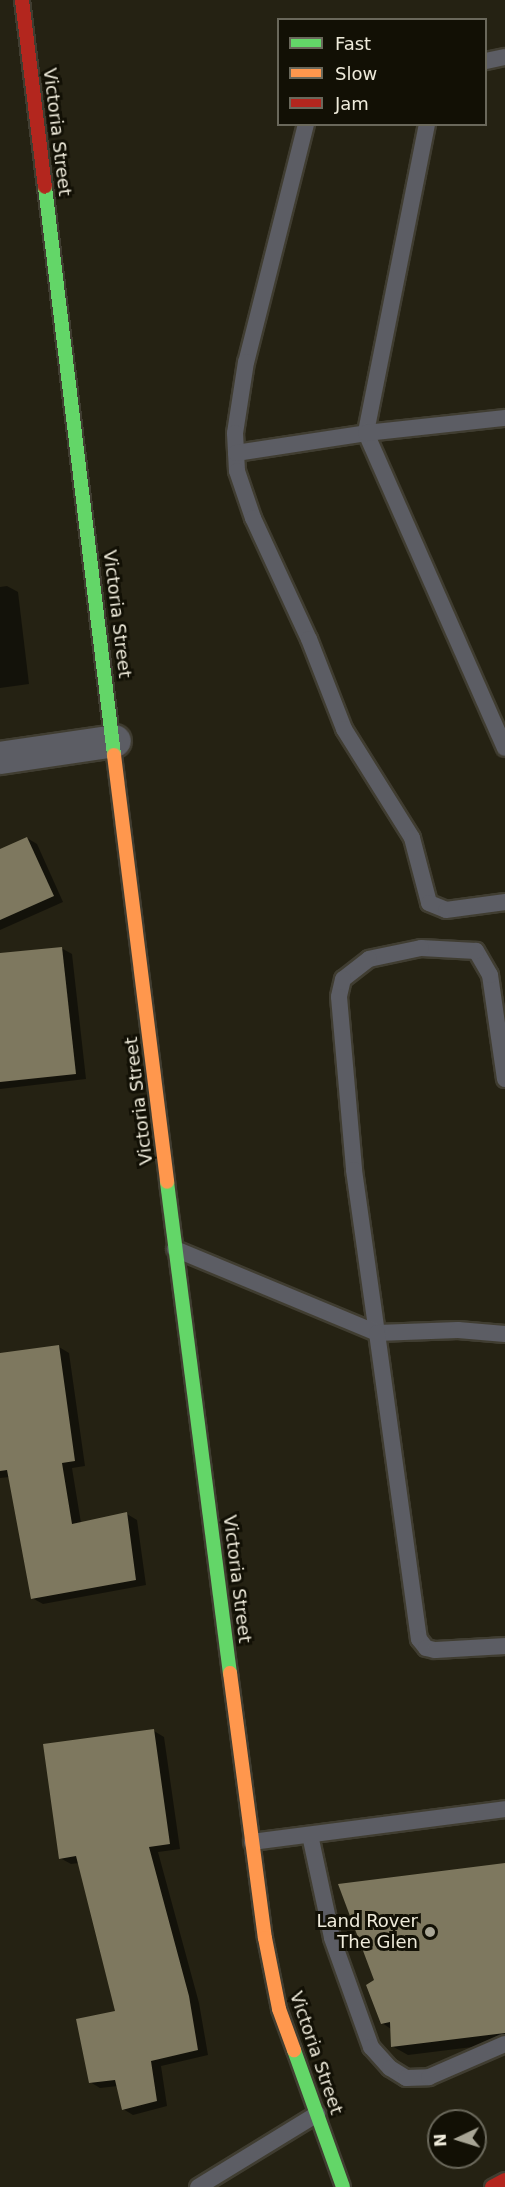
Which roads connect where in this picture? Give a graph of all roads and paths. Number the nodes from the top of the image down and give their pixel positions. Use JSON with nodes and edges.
{"nodes":[{"id":1,"x":22,"y":0,"type":"edge"},
{"id":2,"x":505,"y":57,"type":"edge"},
{"id":3,"x":487,"y":61,"type":"edge"},
{"id":4,"x":305,"y":126,"type":"edge"},
{"id":5,"x":427,"y":126,"type":"edge"},
{"id":6,"x":504,"y":418,"type":"edge"},
{"id":7,"x":366,"y":433,"type":"junction"},
{"id":8,"x":236,"y":453,"type":"junction"},
{"id":9,"x":114,"y":741,"type":"junction"},
{"id":10,"x":505,"y":748,"type":"edge"},
{"id":11,"x":0,"y":758,"type":"edge"},
{"id":12,"x":505,"y":902,"type":"edge"},
{"id":13,"x":505,"y":1079,"type":"edge"},
{"id":14,"x":175,"y":1249,"type":"junction"},
{"id":15,"x":377,"y":1333,"type":"junction"},
{"id":16,"x":505,"y":1334,"type":"edge"},
{"id":17,"x":505,"y":1646,"type":"edge"},
{"id":18,"x":505,"y":1809,"type":"edge"},
{"id":19,"x":310,"y":1835,"type":"junction"},
{"id":20,"x":252,"y":1842,"type":"junction"},
{"id":21,"x":505,"y":2044,"type":"edge"},
{"id":22,"x":317,"y":2114,"type":"junction"},
{"id":23,"x":505,"y":2180,"type":"edge"},
{"id":24,"x":198,"y":2187,"type":"edge"},
{"id":25,"x":343,"y":2187,"type":"edge"},
{"id":26,"x":492,"y":2187,"type":"edge"}],
"edges":[{"from":1,"to":9,"type":"street","name":"Victoria Street"},
{"from":2,"to":3,"type":"lane"},
{"from":4,"to":8,"type":"lane"},
{"from":5,"to":7,"type":"lane"},
{"from":6,"to":7,"type":"lane"},
{"from":7,"to":8,"type":"lane"},
{"from":7,"to":10,"type":"lane"},
{"from":8,"to":12,"type":"lane"},
{"from":9,"to":11,"type":"street"},
{"from":9,"to":14,"type":"street","name":"Victoria Street"},
{"from":13,"to":15,"type":"lane"},
{"from":14,"to":15,"type":"lane"},
{"from":14,"to":20,"type":"street","name":"Victoria Street"},
{"from":15,"to":16,"type":"lane"},
{"from":15,"to":17,"type":"lane"},
{"from":18,"to":19,"type":"lane"},
{"from":19,"to":20,"type":"lane"},
{"from":19,"to":21,"type":"lane"},
{"from":20,"to":22,"type":"street","name":"Victoria Street"},
{"from":22,"to":24,"type":"lane"},
{"from":22,"to":25,"type":"street","name":"Victoria Street"},
{"from":23,"to":26,"type":"street"}]}
